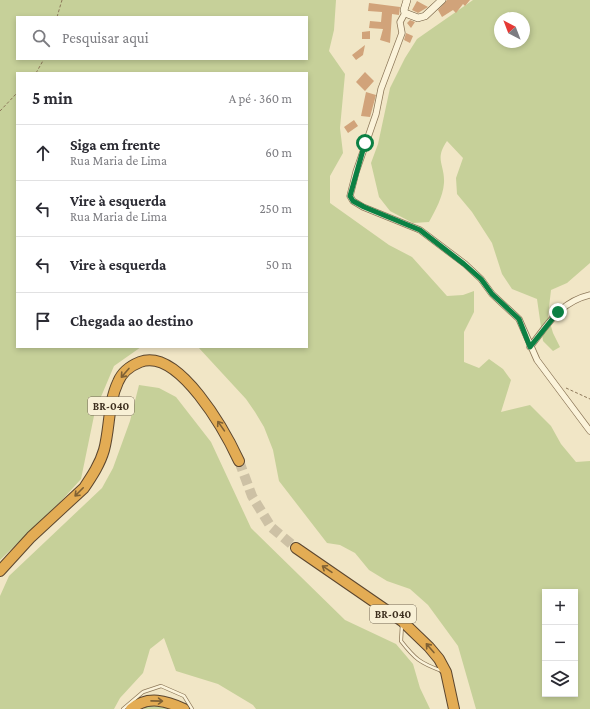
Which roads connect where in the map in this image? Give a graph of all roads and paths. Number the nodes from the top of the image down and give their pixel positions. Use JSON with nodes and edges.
{"nodes":[{"id":1,"x":62,"y":0,"type":"edge"},
{"id":2,"x":407,"y":0,"type":"edge"},
{"id":3,"x":442,"y":0,"type":"edge"},
{"id":4,"x":405,"y":13,"type":"junction"},
{"id":5,"x":57,"y":16,"type":"edge"},
{"id":6,"x":43,"y":60,"type":"edge"},
{"id":7,"x":37,"y":72,"type":"edge"},
{"id":8,"x":16,"y":94,"type":"edge"},
{"id":9,"x":0,"y":111,"type":"edge"},
{"id":10,"x":590,"y":295,"type":"edge"},
{"id":11,"x":530,"y":347,"type":"junction"},
{"id":12,"x":560,"y":390,"type":"junction"},
{"id":13,"x":590,"y":398,"type":"edge"},
{"id":14,"x":590,"y":431,"type":"edge"},
{"id":15,"x":239,"y":461,"type":"tunnel mouth"},
{"id":16,"x":296,"y":548,"type":"tunnel mouth"},
{"id":17,"x":0,"y":571,"type":"edge"},
{"id":18,"x":402,"y":621,"type":"junction"},
{"id":19,"x":446,"y":672,"type":"junction"},
{"id":20,"x":123,"y":709,"type":"edge"},
{"id":21,"x":131,"y":709,"type":"edge"},
{"id":22,"x":184,"y":709,"type":"edge"},
{"id":23,"x":192,"y":709,"type":"edge"},
{"id":24,"x":454,"y":709,"type":"edge"}],
"edges":[{"from":1,"to":5,"type":"path"},
{"from":2,"to":4,"type":"street"},
{"from":3,"to":4,"type":"street"},
{"from":4,"to":11,"type":"street"},
{"from":6,"to":7,"type":"path"},
{"from":8,"to":9,"type":"path"},
{"from":10,"to":11,"type":"street"},
{"from":11,"to":12,"type":"street"},
{"from":12,"to":13,"type":"path"},
{"from":12,"to":14,"type":"street"},
{"from":15,"to":17,"type":"highway","number":"BR-040","one_way":true},
{"from":18,"to":16,"type":"highway","number":"BR-040","one_way":true},
{"from":19,"to":18,"type":"highway","number":"BR-040","one_way":true},
{"from":18,"to":19,"type":"lane"},
{"from":19,"to":24,"type":"highway","number":"BR-040"},
{"from":20,"to":23,"type":"lane"},
{"from":21,"to":22,"type":"highway","one_way":true}]}
